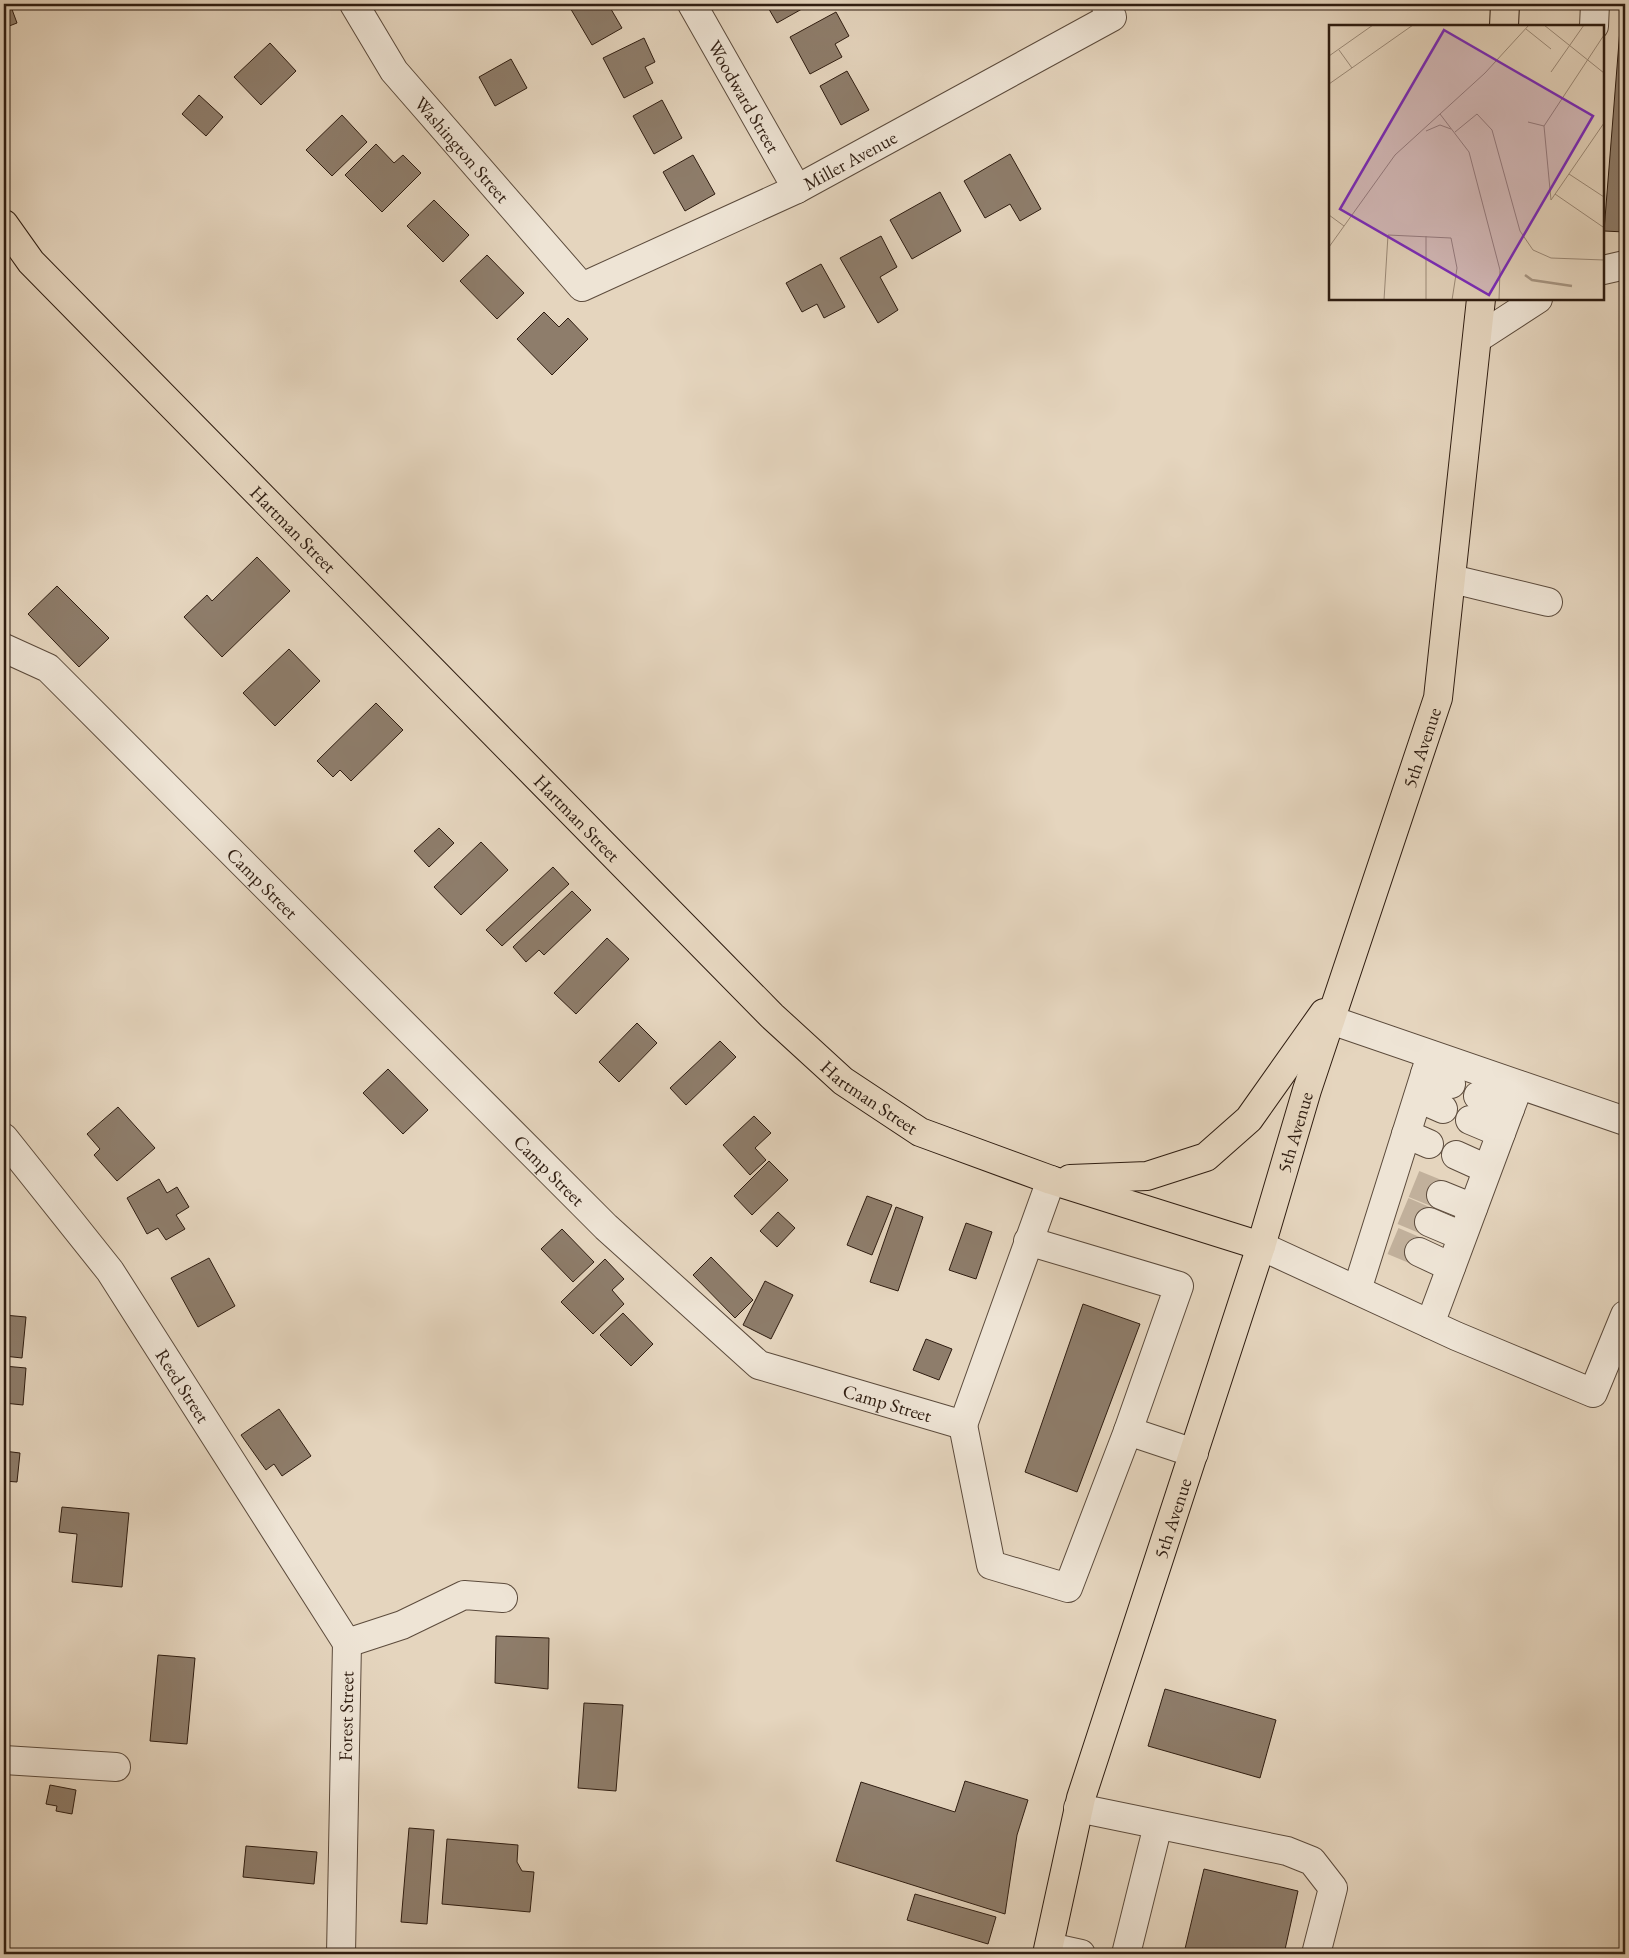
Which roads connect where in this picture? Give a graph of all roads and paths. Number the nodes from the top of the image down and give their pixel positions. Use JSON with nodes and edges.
{"nodes":[{"id":1,"x":354,"y":4,"type":"edge"},
{"id":2,"x":692,"y":4,"type":"edge"},
{"id":3,"x":1506,"y":4,"type":"edge"},
{"id":4,"x":1595,"y":4,"type":"edge"},
{"id":5,"x":1108,"y":10,"type":"edge"},
{"id":6,"x":1504,"y":25,"type":"edge"},
{"id":7,"x":1594,"y":25,"type":"edge"},
{"id":8,"x":797,"y":189,"type":"junction"},
{"id":9,"x":4,"y":224,"type":"edge"},
{"id":10,"x":1625,"y":265,"type":"edge"},
{"id":11,"x":1604,"y":270,"type":"edge"},
{"id":12,"x":582,"y":287,"type":"joint"},
{"id":13,"x":1481,"y":300,"type":"edge"},
{"id":14,"x":1536,"y":300,"type":"edge"},
{"id":15,"x":1478,"y":338,"type":"junction"},
{"id":16,"x":1452,"y":579,"type":"junction"},
{"id":17,"x":1548,"y":602,"type":"dead end"},
{"id":18,"x":4,"y":648,"type":"edge"},
{"id":19,"x":1341,"y":988,"type":"junction"},
{"id":20,"x":1331,"y":1020,"type":"junction"},
{"id":21,"x":1425,"y":1076,"type":"junction"},
{"id":22,"x":1447,"y":1096,"type":"dead end"},
{"id":23,"x":1474,"y":1108,"type":"dead end"},
{"id":24,"x":1510,"y":1109,"type":"junction"},
{"id":25,"x":1625,"y":1121,"type":"edge"},
{"id":26,"x":4,"y":1138,"type":"edge"},
{"id":27,"x":1456,"y":1155,"type":"dead end"},
{"id":28,"x":1487,"y":1169,"type":"junction"},
{"id":29,"x":1051,"y":1180,"type":"junction"},
{"id":30,"x":1441,"y":1195,"type":"tunnel mouth"},
{"id":31,"x":1473,"y":1208,"type":"junction"},
{"id":32,"x":1429,"y":1222,"type":"tunnel mouth"},
{"id":33,"x":1462,"y":1236,"type":"junction"},
{"id":34,"x":1028,"y":1240,"type":"junction"},
{"id":35,"x":1261,"y":1246,"type":"junction"},
{"id":36,"x":1419,"y":1252,"type":"tunnel mouth"},
{"id":37,"x":1451,"y":1267,"type":"junction"},
{"id":38,"x":1357,"y":1290,"type":"junction"},
{"id":39,"x":1625,"y":1315,"type":"edge"},
{"id":40,"x":1430,"y":1324,"type":"junction"},
{"id":41,"x":962,"y":1425,"type":"junction"},
{"id":42,"x":1128,"y":1431,"type":"junction"},
{"id":43,"x":1194,"y":1453,"type":"junction"},
{"id":44,"x":503,"y":1598,"type":"dead end"},
{"id":45,"x":347,"y":1644,"type":"junction"},
{"id":46,"x":4,"y":1760,"type":"edge"},
{"id":47,"x":116,"y":1767,"type":"dead end"},
{"id":48,"x":1078,"y":1808,"type":"junction"},
{"id":49,"x":1158,"y":1824,"type":"junction"},
{"id":50,"x":1048,"y":1951,"type":"edge"},
{"id":51,"x":341,"y":1954,"type":"edge"},
{"id":52,"x":1081,"y":1954,"type":"edge"},
{"id":53,"x":1126,"y":1954,"type":"edge"},
{"id":54,"x":1316,"y":1954,"type":"edge"}],
"edges":[{"from":1,"to":12,"type":"street","name":"Washington Street"},
{"from":2,"to":8,"type":"street","name":"Woodward Street"},
{"from":3,"to":6,"type":"main road"},
{"from":4,"to":7,"type":"street"},
{"from":5,"to":8,"type":"street","name":"Miller Avenue"},
{"from":8,"to":12,"type":"street","name":"Miller Avenue"},
{"from":9,"to":29,"type":"main road","name":"Hartman Street"},
{"from":10,"to":11,"type":"street"},
{"from":13,"to":15,"type":"main road","name":"5th Avenue"},
{"from":14,"to":15,"type":"street"},
{"from":15,"to":16,"type":"main road","name":"5th Avenue"},
{"from":16,"to":17,"type":"street"},
{"from":16,"to":19,"type":"main road","name":"5th Avenue"},
{"from":18,"to":41,"type":"street","name":"Camp Street"},
{"from":19,"to":20,"type":"main road","name":"5th Avenue"},
{"from":19,"to":29,"type":"main road"},
{"from":20,"to":21,"type":"street"},
{"from":20,"to":35,"type":"main road","name":"5th Avenue"},
{"from":21,"to":22,"type":"street"},
{"from":21,"to":24,"type":"street"},
{"from":21,"to":38,"type":"street"},
{"from":23,"to":24,"type":"street"},
{"from":24,"to":25,"type":"street"},
{"from":24,"to":28,"type":"street"},
{"from":26,"to":45,"type":"street","name":"Reed Street"},
{"from":27,"to":28,"type":"street"},
{"from":28,"to":31,"type":"street"},
{"from":29,"to":34,"type":"street"},
{"from":29,"to":35,"type":"main road","name":"Hartman Street"},
{"from":30,"to":31,"type":"street"},
{"from":31,"to":33,"type":"street"},
{"from":32,"to":33,"type":"street"},
{"from":33,"to":37,"type":"street"},
{"from":34,"to":41,"type":"street"},
{"from":34,"to":42,"type":"street"},
{"from":35,"to":38,"type":"street"},
{"from":35,"to":43,"type":"main road","name":"5th Avenue"},
{"from":36,"to":37,"type":"street"},
{"from":37,"to":40,"type":"street"},
{"from":38,"to":40,"type":"street"},
{"from":39,"to":40,"type":"street"},
{"from":41,"to":42,"type":"street"},
{"from":42,"to":43,"type":"street"},
{"from":43,"to":48,"type":"main road","name":"5th Avenue"},
{"from":44,"to":45,"type":"street","name":"Forest Street"},
{"from":45,"to":51,"type":"street","name":"Forest Street"},
{"from":46,"to":47,"type":"street"},
{"from":48,"to":49,"type":"street"},
{"from":48,"to":50,"type":"main road","name":"5th Avenue"},
{"from":49,"to":53,"type":"street"},
{"from":49,"to":54,"type":"street"},
{"from":50,"to":52,"type":"street"}]}
